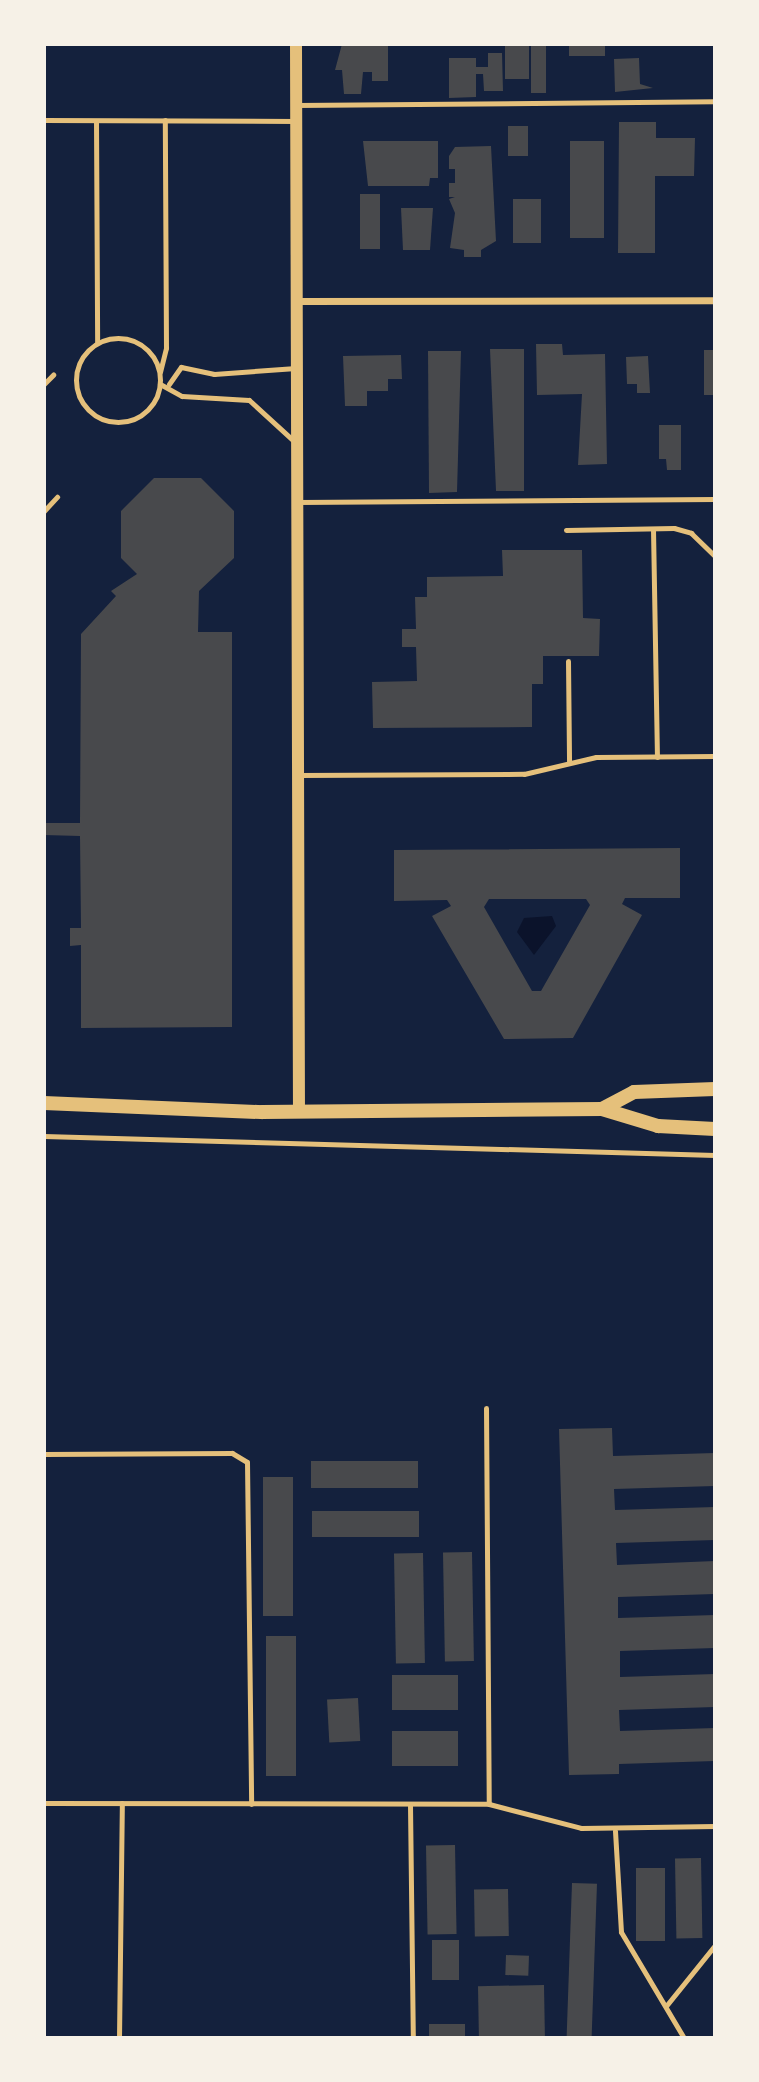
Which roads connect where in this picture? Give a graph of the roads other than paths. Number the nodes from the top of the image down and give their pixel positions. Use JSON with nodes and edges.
{"nodes":[{"id":1,"x":296,"y":44,"type":"edge"},
{"id":2,"x":715,"y":101,"type":"edge"},
{"id":3,"x":296,"y":105,"type":"junction"},
{"id":4,"x":44,"y":120,"type":"edge"},
{"id":5,"x":164,"y":120,"type":"junction"},
{"id":6,"x":96,"y":121,"type":"junction"},
{"id":7,"x":296,"y":121,"type":"junction"},
{"id":8,"x":715,"y":300,"type":"edge"},
{"id":9,"x":297,"y":301,"type":"junction"},
{"id":10,"x":97,"y":342,"type":"junction"},
{"id":11,"x":298,"y":368,"type":"junction"},
{"id":12,"x":160,"y":372,"type":"junction"},
{"id":13,"x":160,"y":384,"type":"junction"},
{"id":14,"x":169,"y":384,"type":"junction"},
{"id":15,"x":298,"y":444,"type":"junction"},
{"id":16,"x":715,"y":499,"type":"edge"},
{"id":17,"x":298,"y":502,"type":"junction"},
{"id":18,"x":653,"y":529,"type":"junction"},
{"id":19,"x":566,"y":530,"type":"dead end"},
{"id":20,"x":715,"y":556,"type":"edge"},
{"id":21,"x":568,"y":661,"type":"dead end"},
{"id":22,"x":715,"y":756,"type":"edge"},
{"id":23,"x":657,"y":757,"type":"junction"},
{"id":24,"x":569,"y":762,"type":"junction"},
{"id":25,"x":298,"y":775,"type":"junction"},
{"id":26,"x":715,"y":1089,"type":"edge"},
{"id":27,"x":44,"y":1103,"type":"edge"},
{"id":28,"x":602,"y":1109,"type":"junction"},
{"id":29,"x":299,"y":1112,"type":"junction"},
{"id":30,"x":715,"y":1129,"type":"edge"},
{"id":31,"x":486,"y":1408,"type":"dead end"},
{"id":32,"x":44,"y":1454,"type":"edge"},
{"id":33,"x":44,"y":1803,"type":"edge"},
{"id":34,"x":122,"y":1803,"type":"junction"},
{"id":35,"x":251,"y":1804,"type":"junction"},
{"id":36,"x":489,"y":1804,"type":"junction"},
{"id":37,"x":410,"y":1805,"type":"junction"},
{"id":38,"x":715,"y":1826,"type":"edge"},
{"id":39,"x":615,"y":1832,"type":"junction"},
{"id":40,"x":715,"y":1945,"type":"edge"},
{"id":41,"x":666,"y":2006,"type":"junction"},
{"id":42,"x":120,"y":2038,"type":"edge"},
{"id":43,"x":413,"y":2038,"type":"edge"},
{"id":44,"x":684,"y":2038,"type":"edge"}],
"edges":[{"from":1,"to":3,"type":"street"},
{"from":2,"to":3,"type":"lane"},
{"from":3,"to":7,"type":"street"},
{"from":4,"to":6,"type":"lane"},
{"from":5,"to":6,"type":"lane"},
{"from":5,"to":7,"type":"lane"},
{"from":5,"to":12,"type":"lane"},
{"from":6,"to":10,"type":"lane"},
{"from":7,"to":9,"type":"street"},
{"from":8,"to":9,"type":"street"},
{"from":9,"to":11,"type":"street"},
{"from":10,"to":12,"type":"lane"},
{"from":10,"to":13,"type":"lane"},
{"from":11,"to":14,"type":"lane"},
{"from":11,"to":15,"type":"street"},
{"from":12,"to":13,"type":"lane"},
{"from":13,"to":14,"type":"lane"},
{"from":14,"to":15,"type":"lane"},
{"from":15,"to":17,"type":"street"},
{"from":16,"to":17,"type":"lane"},
{"from":17,"to":25,"type":"street"},
{"from":18,"to":19,"type":"lane"},
{"from":18,"to":20,"type":"lane"},
{"from":18,"to":23,"type":"lane"},
{"from":21,"to":24,"type":"lane"},
{"from":22,"to":23,"type":"lane"},
{"from":23,"to":24,"type":"lane"},
{"from":24,"to":25,"type":"lane"},
{"from":25,"to":29,"type":"street"},
{"from":26,"to":28,"type":"main road"},
{"from":27,"to":29,"type":"main road"},
{"from":28,"to":29,"type":"main road"},
{"from":28,"to":30,"type":"main road"},
{"from":31,"to":36,"type":"lane"},
{"from":32,"to":35,"type":"lane"},
{"from":33,"to":34,"type":"lane"},
{"from":34,"to":35,"type":"lane"},
{"from":34,"to":42,"type":"lane"},
{"from":35,"to":37,"type":"lane"},
{"from":36,"to":37,"type":"lane"},
{"from":36,"to":39,"type":"lane"},
{"from":37,"to":43,"type":"lane"},
{"from":38,"to":39,"type":"lane"},
{"from":39,"to":41,"type":"lane"},
{"from":40,"to":41,"type":"lane"},
{"from":41,"to":44,"type":"lane"}]}
